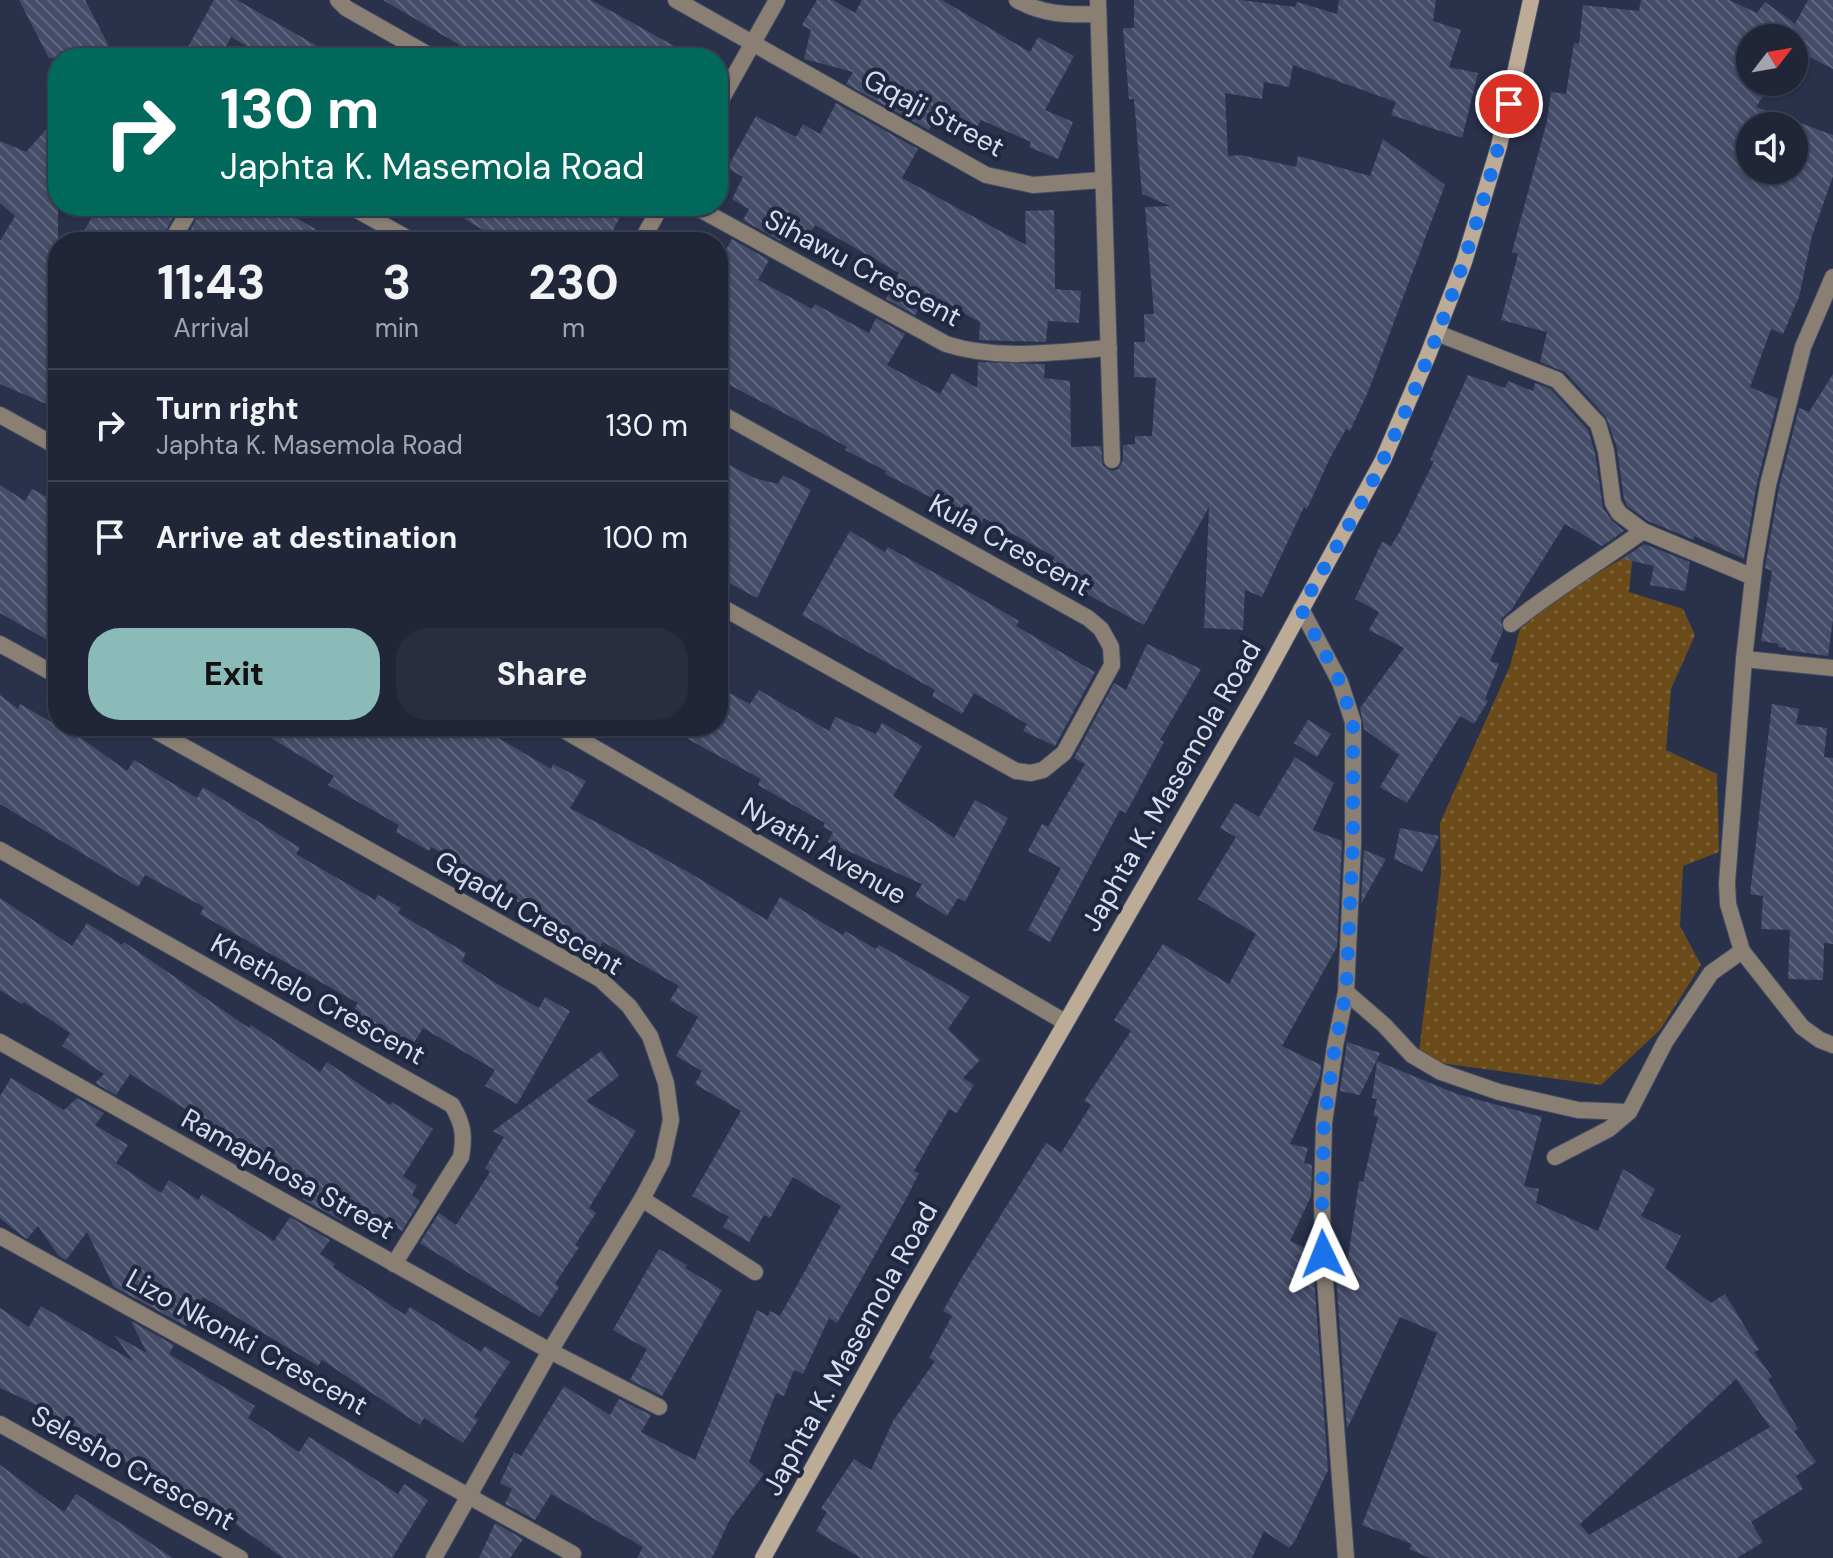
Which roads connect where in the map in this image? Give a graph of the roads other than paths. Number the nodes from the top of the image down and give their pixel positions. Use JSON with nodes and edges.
{"nodes":[{"id":1,"x":338,"y":0,"type":"edge"},
{"id":2,"x":676,"y":0,"type":"edge"},
{"id":3,"x":777,"y":0,"type":"edge"},
{"id":4,"x":1017,"y":0,"type":"edge"},
{"id":5,"x":1531,"y":0,"type":"edge"},
{"id":6,"x":1098,"y":7,"type":"edge"},
{"id":7,"x":753,"y":43,"type":"junction"},
{"id":8,"x":416,"y":48,"type":"edge"},
{"id":9,"x":728,"y":87,"type":"edge"},
{"id":10,"x":1102,"y":180,"type":"junction"},
{"id":11,"x":368,"y":216,"type":"edge"},
{"id":12,"x":712,"y":216,"type":"edge"},
{"id":13,"x":396,"y":232,"type":"edge"},
{"id":14,"x":1833,"y":277,"type":"edge"},
{"id":15,"x":1437,"y":333,"type":"junction"},
{"id":16,"x":1109,"y":348,"type":"junction"},
{"id":17,"x":0,"y":415,"type":"edge"},
{"id":18,"x":728,"y":418,"type":"edge"},
{"id":19,"x":48,"y":441,"type":"edge"},
{"id":20,"x":1112,"y":460,"type":"dead end"},
{"id":21,"x":1643,"y":531,"type":"junction"},
{"id":22,"x":1753,"y":577,"type":"junction"},
{"id":23,"x":1301,"y":609,"type":"junction"},
{"id":24,"x":728,"y":611,"type":"edge"},
{"id":25,"x":1511,"y":624,"type":"dead end"},
{"id":26,"x":0,"y":644,"type":"edge"},
{"id":27,"x":1744,"y":659,"type":"junction"},
{"id":28,"x":1833,"y":668,"type":"edge"},
{"id":29,"x":48,"y":670,"type":"edge"},
{"id":30,"x":165,"y":736,"type":"edge"},
{"id":31,"x":574,"y":736,"type":"edge"},
{"id":32,"x":0,"y":850,"type":"edge"},
{"id":33,"x":1742,"y":951,"type":"junction"},
{"id":34,"x":1346,"y":992,"type":"junction"},
{"id":35,"x":1065,"y":1022,"type":"junction"},
{"id":36,"x":0,"y":1042,"type":"edge"},
{"id":37,"x":1833,"y":1045,"type":"edge"},
{"id":38,"x":1629,"y":1112,"type":"junction"},
{"id":39,"x":1555,"y":1157,"type":"dead end"},
{"id":40,"x":642,"y":1199,"type":"junction"},
{"id":41,"x":0,"y":1236,"type":"edge"},
{"id":42,"x":394,"y":1264,"type":"junction"},
{"id":43,"x":755,"y":1272,"type":"dead end"},
{"id":44,"x":550,"y":1351,"type":"junction"},
{"id":45,"x":659,"y":1407,"type":"dead end"},
{"id":46,"x":0,"y":1424,"type":"edge"},
{"id":47,"x":468,"y":1495,"type":"junction"},
{"id":48,"x":573,"y":1554,"type":"dead end"},
{"id":49,"x":240,"y":1558,"type":"edge"},
{"id":50,"x":434,"y":1558,"type":"edge"},
{"id":51,"x":763,"y":1558,"type":"edge"},
{"id":52,"x":1346,"y":1558,"type":"edge"}],
"edges":[{"from":1,"to":8,"type":"street"},
{"from":2,"to":7,"type":"street","name":"Gqaji Street"},
{"from":3,"to":7,"type":"street"},
{"from":4,"to":6,"type":"street"},
{"from":5,"to":15,"type":"main road","name":"Japhta K. Masemola Road"},
{"from":6,"to":10,"type":"street"},
{"from":7,"to":9,"type":"street"},
{"from":7,"to":10,"type":"street","name":"Gqaji Street"},
{"from":10,"to":16,"type":"street"},
{"from":11,"to":13,"type":"street"},
{"from":12,"to":16,"type":"street","name":"Sihawu Crescent"},
{"from":14,"to":22,"type":"street"},
{"from":15,"to":21,"type":"street"},
{"from":15,"to":23,"type":"main road","name":"Japhta K. Masemola Road"},
{"from":16,"to":20,"type":"street"},
{"from":17,"to":19,"type":"street"},
{"from":18,"to":24,"type":"street","name":"Kula Crescent"},
{"from":21,"to":22,"type":"street"},
{"from":21,"to":25,"type":"street"},
{"from":22,"to":27,"type":"street"},
{"from":23,"to":34,"type":"street"},
{"from":23,"to":35,"type":"main road","name":"Japhta K. Masemola Road"},
{"from":26,"to":29,"type":"street"},
{"from":27,"to":28,"type":"street"},
{"from":27,"to":33,"type":"street"},
{"from":30,"to":40,"type":"street","name":"Gqadu Crescent"},
{"from":31,"to":35,"type":"street","name":"Nyathi Avenue"},
{"from":32,"to":42,"type":"street","name":"Khethelo Crescent"},
{"from":33,"to":37,"type":"street"},
{"from":33,"to":38,"type":"street"},
{"from":34,"to":38,"type":"street"},
{"from":34,"to":52,"type":"street"},
{"from":35,"to":51,"type":"main road","name":"Japhta K. Masemola Road"},
{"from":36,"to":42,"type":"street","name":"Ramaphosa Street"},
{"from":38,"to":39,"type":"street"},
{"from":40,"to":43,"type":"street"},
{"from":40,"to":44,"type":"street","name":"Gqadu Crescent"},
{"from":41,"to":47,"type":"street","name":"Lizo Nkonki Crescent"},
{"from":42,"to":44,"type":"street","name":"Ramaphosa Street"},
{"from":44,"to":45,"type":"street"},
{"from":44,"to":47,"type":"street","name":"Gqadu Crescent"},
{"from":46,"to":49,"type":"street","name":"Selesho Crescent"},
{"from":47,"to":48,"type":"street"},
{"from":47,"to":50,"type":"street","name":"Gqadu Crescent"}]}
